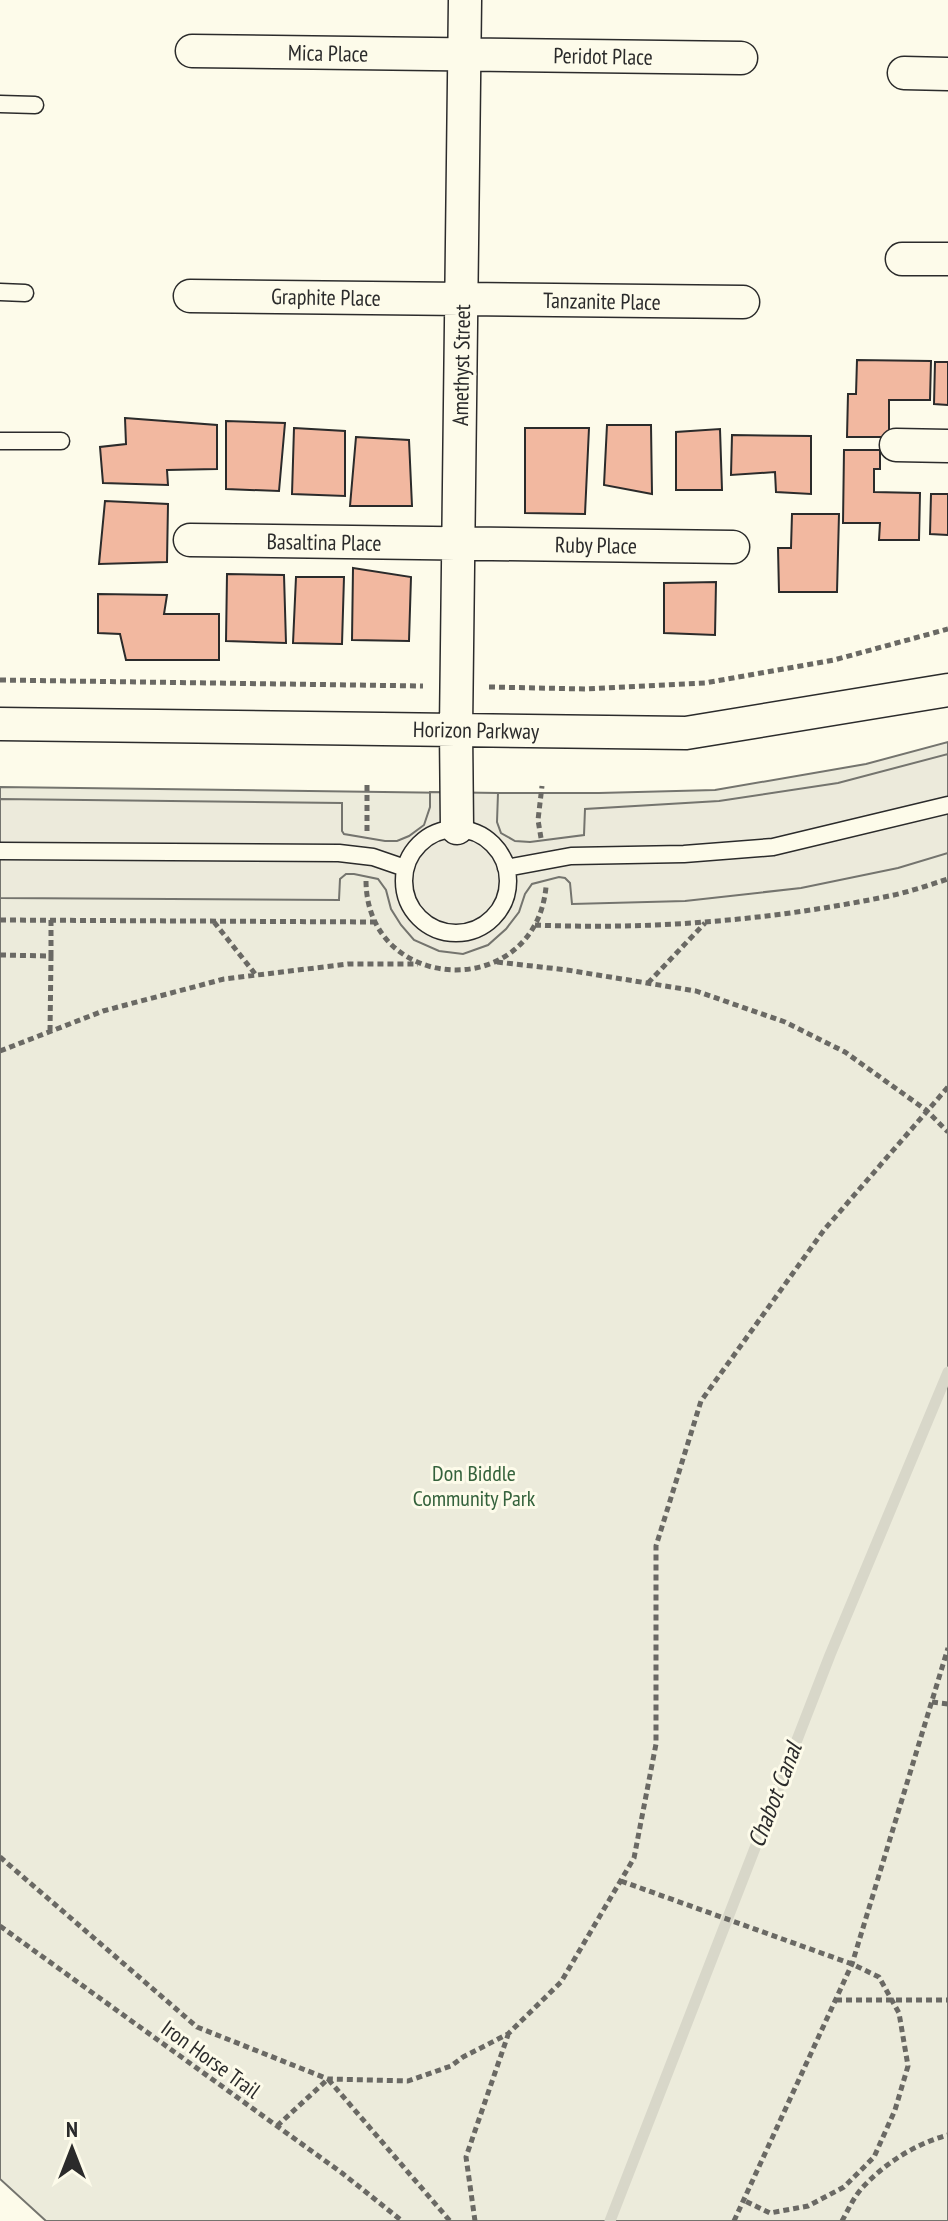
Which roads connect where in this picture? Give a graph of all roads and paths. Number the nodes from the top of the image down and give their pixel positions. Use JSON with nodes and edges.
{"nodes":[{"id":1,"x":465,"y":0,"type":"edge"},
{"id":2,"x":192,"y":51,"type":"dead end"},
{"id":3,"x":464,"y":54,"type":"junction"},
{"id":4,"x":741,"y":58,"type":"dead end"},
{"id":5,"x":904,"y":73,"type":"dead end"},
{"id":6,"x":948,"y":74,"type":"edge"},
{"id":7,"x":0,"y":104,"type":"edge"},
{"id":8,"x":35,"y":105,"type":"dead end"},
{"id":9,"x":902,"y":259,"type":"dead end"},
{"id":10,"x":948,"y":259,"type":"edge"},
{"id":11,"x":0,"y":292,"type":"edge"},
{"id":12,"x":25,"y":293,"type":"dead end"},
{"id":13,"x":190,"y":296,"type":"dead end"},
{"id":14,"x":461,"y":299,"type":"junction"},
{"id":15,"x":743,"y":302,"type":"dead end"},
{"id":16,"x":0,"y":441,"type":"edge"},
{"id":17,"x":61,"y":441,"type":"dead end"},
{"id":18,"x":896,"y":445,"type":"dead end"},
{"id":19,"x":948,"y":446,"type":"edge"},
{"id":20,"x":190,"y":540,"type":"dead end"},
{"id":21,"x":459,"y":543,"type":"junction"},
{"id":22,"x":733,"y":547,"type":"dead end"},
{"id":23,"x":948,"y":690,"type":"edge"},
{"id":24,"x":0,"y":724,"type":"edge"},
{"id":25,"x":456,"y":729,"type":"junction"},
{"id":26,"x":367,"y":784,"type":"dead end"},
{"id":27,"x":542,"y":786,"type":"dead end"},
{"id":28,"x":948,"y":805,"type":"edge"},
{"id":29,"x":457,"y":828,"type":"junction"},
{"id":30,"x":0,"y":851,"type":"edge"},
{"id":31,"x":366,"y":856,"type":"junction"},
{"id":32,"x":543,"y":859,"type":"junction"},
{"id":33,"x":405,"y":868,"type":"junction"},
{"id":34,"x":506,"y":868,"type":"junction"},
{"id":35,"x":948,"y":879,"type":"edge"},
{"id":36,"x":0,"y":920,"type":"edge"},
{"id":37,"x":51,"y":920,"type":"junction"},
{"id":38,"x":213,"y":921,"type":"junction"},
{"id":39,"x":375,"y":922,"type":"junction"},
{"id":40,"x":706,"y":922,"type":"junction"},
{"id":41,"x":534,"y":925,"type":"junction"},
{"id":42,"x":0,"y":955,"type":"edge"},
{"id":43,"x":51,"y":956,"type":"junction"},
{"id":44,"x":497,"y":962,"type":"junction"},
{"id":45,"x":418,"y":964,"type":"junction"},
{"id":46,"x":256,"y":975,"type":"junction"},
{"id":47,"x":648,"y":983,"type":"junction"},
{"id":48,"x":50,"y":1032,"type":"junction"},
{"id":49,"x":0,"y":1051,"type":"edge"},
{"id":50,"x":948,"y":1087,"type":"edge"},
{"id":51,"x":926,"y":1110,"type":"junction"},
{"id":52,"x":948,"y":1132,"type":"edge"},
{"id":53,"x":948,"y":1648,"type":"edge"},
{"id":54,"x":932,"y":1702,"type":"junction"},
{"id":55,"x":948,"y":1704,"type":"edge"},
{"id":56,"x":0,"y":1857,"type":"edge"},
{"id":57,"x":621,"y":1881,"type":"junction"},
{"id":58,"x":0,"y":1926,"type":"edge"},
{"id":59,"x":852,"y":1964,"type":"junction"},
{"id":60,"x":836,"y":2000,"type":"junction"},
{"id":61,"x":892,"y":2000,"type":"junction"},
{"id":62,"x":948,"y":2000,"type":"edge"},
{"id":63,"x":508,"y":2034,"type":"junction"},
{"id":64,"x":328,"y":2079,"type":"junction"},
{"id":65,"x":277,"y":2126,"type":"junction"},
{"id":66,"x":948,"y":2135,"type":"edge"},
{"id":67,"x":745,"y":2201,"type":"junction"},
{"id":68,"x":770,"y":2213,"type":"junction"},
{"id":69,"x":402,"y":2221,"type":"edge"},
{"id":70,"x":450,"y":2221,"type":"edge"},
{"id":71,"x":475,"y":2221,"type":"edge"},
{"id":72,"x":734,"y":2221,"type":"edge"},
{"id":73,"x":777,"y":2221,"type":"edge"},
{"id":74,"x":842,"y":2221,"type":"edge"}],
"edges":[{"from":1,"to":3,"type":"street","name":"Amethyst Street"},
{"from":2,"to":3,"type":"street","name":"Mica Place"},
{"from":3,"to":4,"type":"street","name":"Peridot Place"},
{"from":3,"to":14,"type":"street","name":"Amethyst Street"},
{"from":5,"to":6,"type":"street"},
{"from":7,"to":8,"type":"lane"},
{"from":9,"to":10,"type":"street"},
{"from":11,"to":12,"type":"lane"},
{"from":13,"to":14,"type":"street","name":"Graphite Place"},
{"from":14,"to":15,"type":"street","name":"Tanzanite Place"},
{"from":14,"to":21,"type":"street","name":"Amethyst Street"},
{"from":16,"to":17,"type":"lane"},
{"from":18,"to":19,"type":"street"},
{"from":20,"to":21,"type":"street","name":"Basaltina Place"},
{"from":21,"to":22,"type":"street","name":"Ruby Place"},
{"from":21,"to":25,"type":"street","name":"Amethyst Street"},
{"from":23,"to":25,"type":"street","name":"Horizon Parkway"},
{"from":24,"to":25,"type":"street","name":"Horizon Parkway"},
{"from":25,"to":29,"type":"street","name":"Amethyst Street"},
{"from":26,"to":31,"type":"path"},
{"from":27,"to":32,"type":"path"},
{"from":28,"to":32,"type":"lane"},
{"from":29,"to":33,"type":"lane"},
{"from":29,"to":34,"type":"lane"},
{"from":30,"to":31,"type":"lane"},
{"from":31,"to":33,"type":"lane"},
{"from":31,"to":39,"type":"path"},
{"from":32,"to":34,"type":"lane"},
{"from":32,"to":41,"type":"path"},
{"from":33,"to":34,"type":"lane"},
{"from":35,"to":40,"type":"path"},
{"from":36,"to":37,"type":"path"},
{"from":37,"to":38,"type":"path"},
{"from":37,"to":43,"type":"path"},
{"from":38,"to":39,"type":"path"},
{"from":38,"to":46,"type":"path"},
{"from":39,"to":45,"type":"path"},
{"from":40,"to":41,"type":"path"},
{"from":40,"to":47,"type":"path"},
{"from":41,"to":44,"type":"path"},
{"from":42,"to":43,"type":"path"},
{"from":43,"to":48,"type":"path"},
{"from":44,"to":45,"type":"path"},
{"from":44,"to":47,"type":"path"},
{"from":45,"to":46,"type":"path"},
{"from":46,"to":48,"type":"path"},
{"from":47,"to":51,"type":"path"},
{"from":48,"to":49,"type":"path"},
{"from":50,"to":51,"type":"path"},
{"from":51,"to":52,"type":"path"},
{"from":51,"to":57,"type":"path"},
{"from":53,"to":54,"type":"path"},
{"from":54,"to":55,"type":"path"},
{"from":54,"to":59,"type":"path"},
{"from":56,"to":64,"type":"path"},
{"from":57,"to":59,"type":"path"},
{"from":57,"to":63,"type":"path"},
{"from":58,"to":65,"type":"path","name":"Iron Horse Trail"},
{"from":59,"to":60,"type":"path"},
{"from":59,"to":61,"type":"path"},
{"from":60,"to":61,"type":"path"},
{"from":60,"to":67,"type":"path"},
{"from":61,"to":62,"type":"path"},
{"from":61,"to":68,"type":"path"},
{"from":63,"to":64,"type":"path"},
{"from":63,"to":71,"type":"path"},
{"from":64,"to":65,"type":"path"},
{"from":64,"to":70,"type":"path"},
{"from":65,"to":69,"type":"path","name":"Iron Horse Trail"},
{"from":66,"to":74,"type":"path"},
{"from":67,"to":68,"type":"path"},
{"from":67,"to":72,"type":"path"},
{"from":68,"to":73,"type":"path"}]}
